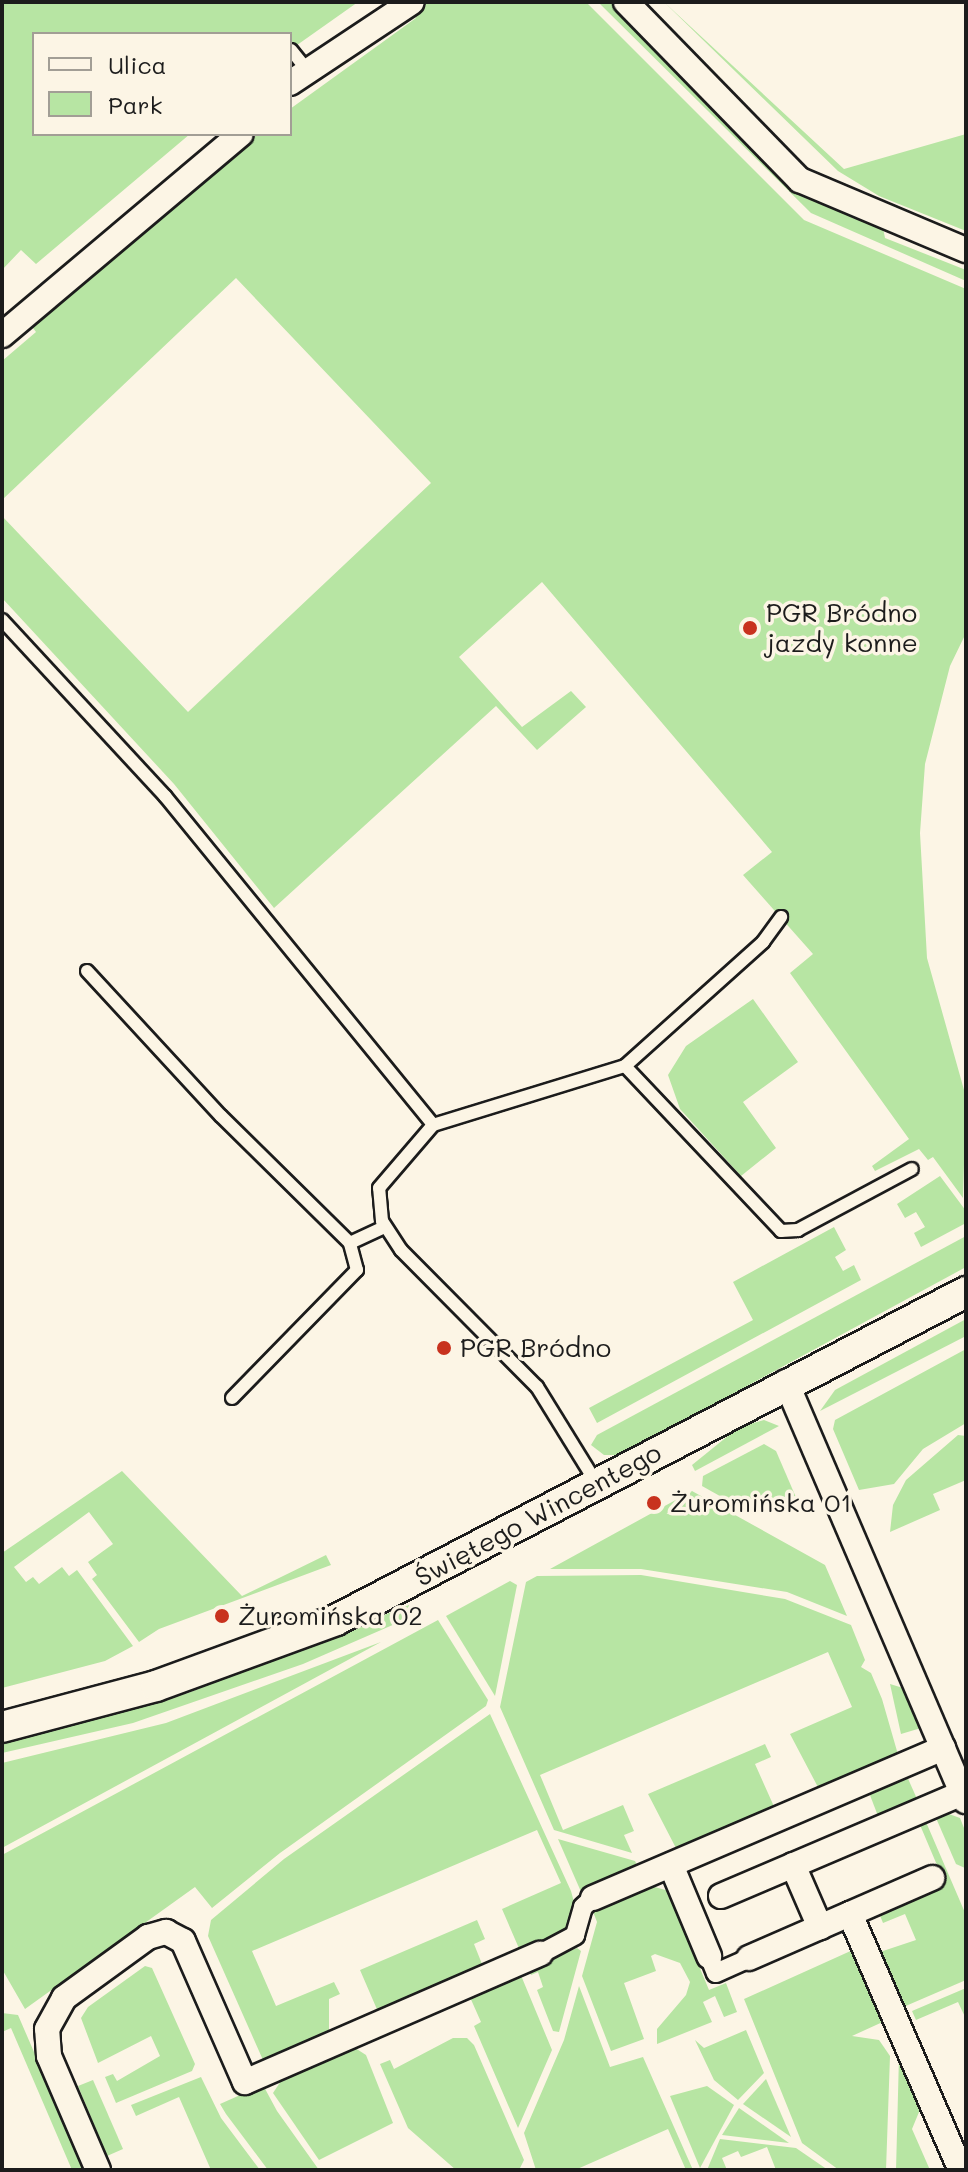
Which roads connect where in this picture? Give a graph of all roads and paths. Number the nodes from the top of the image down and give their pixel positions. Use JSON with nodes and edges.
{"nodes":[{"id":1,"x":412,"y":2,"type":"edge"},
{"id":2,"x":626,"y":2,"type":"edge"},
{"id":3,"x":292,"y":54,"type":"edge"},
{"id":4,"x":298,"y":77,"type":"edge"},
{"id":5,"x":239,"y":136,"type":"edge"},
{"id":6,"x":966,"y":250,"type":"edge"},
{"id":7,"x":2,"y":335,"type":"edge"},
{"id":8,"x":2,"y":620,"type":"edge"},
{"id":9,"x":781,"y":917,"type":"dead end"},
{"id":10,"x":87,"y":971,"type":"dead end"},
{"id":11,"x":625,"y":1066,"type":"junction"},
{"id":12,"x":433,"y":1125,"type":"junction"},
{"id":13,"x":912,"y":1169,"type":"dead end"},
{"id":14,"x":385,"y":1227,"type":"junction"},
{"id":15,"x":350,"y":1243,"type":"junction"},
{"id":16,"x":966,"y":1292,"type":"edge"},
{"id":17,"x":786,"y":1382,"type":"junction"},
{"id":18,"x":232,"y":1398,"type":"dead end"},
{"id":19,"x":597,"y":1484,"type":"junction"},
{"id":20,"x":2,"y":1727,"type":"edge"},
{"id":21,"x":943,"y":1748,"type":"junction"},
{"id":22,"x":964,"y":1797,"type":"edge"},
{"id":23,"x":671,"y":1865,"type":"junction"},
{"id":24,"x":793,"y":1865,"type":"junction"},
{"id":25,"x":932,"y":1878,"type":"dead end"},
{"id":26,"x":721,"y":1896,"type":"joint"},
{"id":27,"x":593,"y":1898,"type":"joint"},
{"id":28,"x":690,"y":1910,"type":"junction"},
{"id":29,"x":850,"y":1914,"type":"junction"},
{"id":30,"x":820,"y":1927,"type":"junction"},
{"id":31,"x":540,"y":1954,"type":"joint"},
{"id":32,"x":709,"y":1956,"type":"joint"},
{"id":33,"x":749,"y":1958,"type":"joint"},
{"id":34,"x":98,"y":2170,"type":"edge"},
{"id":35,"x":961,"y":2170,"type":"edge"}],
"edges":[{"from":1,"to":4,"type":"street"},
{"from":2,"to":6,"type":"street"},
{"from":3,"to":4,"type":"lane"},
{"from":5,"to":7,"type":"street"},
{"from":8,"to":12,"type":"lane"},
{"from":9,"to":11,"type":"lane"},
{"from":10,"to":15,"type":"lane"},
{"from":11,"to":12,"type":"lane"},
{"from":11,"to":13,"type":"lane"},
{"from":12,"to":14,"type":"lane"},
{"from":14,"to":15,"type":"lane"},
{"from":14,"to":19,"type":"lane"},
{"from":15,"to":18,"type":"lane"},
{"from":16,"to":17,"type":"street","name":"Świętego Wincentego"},
{"from":17,"to":19,"type":"street","name":"Świętego Wincentego"},
{"from":17,"to":21,"type":"street"},
{"from":19,"to":20,"type":"street","name":"Świętego Wincentego"},
{"from":21,"to":22,"type":"street"},
{"from":21,"to":23,"type":"street"},
{"from":22,"to":24,"type":"street"},
{"from":23,"to":27,"type":"street"},
{"from":23,"to":28,"type":"street"},
{"from":24,"to":26,"type":"street"},
{"from":24,"to":30,"type":"street"},
{"from":25,"to":29,"type":"street"},
{"from":26,"to":28,"type":"street"},
{"from":27,"to":31,"type":"street"},
{"from":28,"to":32,"type":"street"},
{"from":29,"to":30,"type":"street"},
{"from":29,"to":35,"type":"street"},
{"from":30,"to":33,"type":"street"},
{"from":31,"to":34,"type":"street"},
{"from":32,"to":33,"type":"street"}]}
